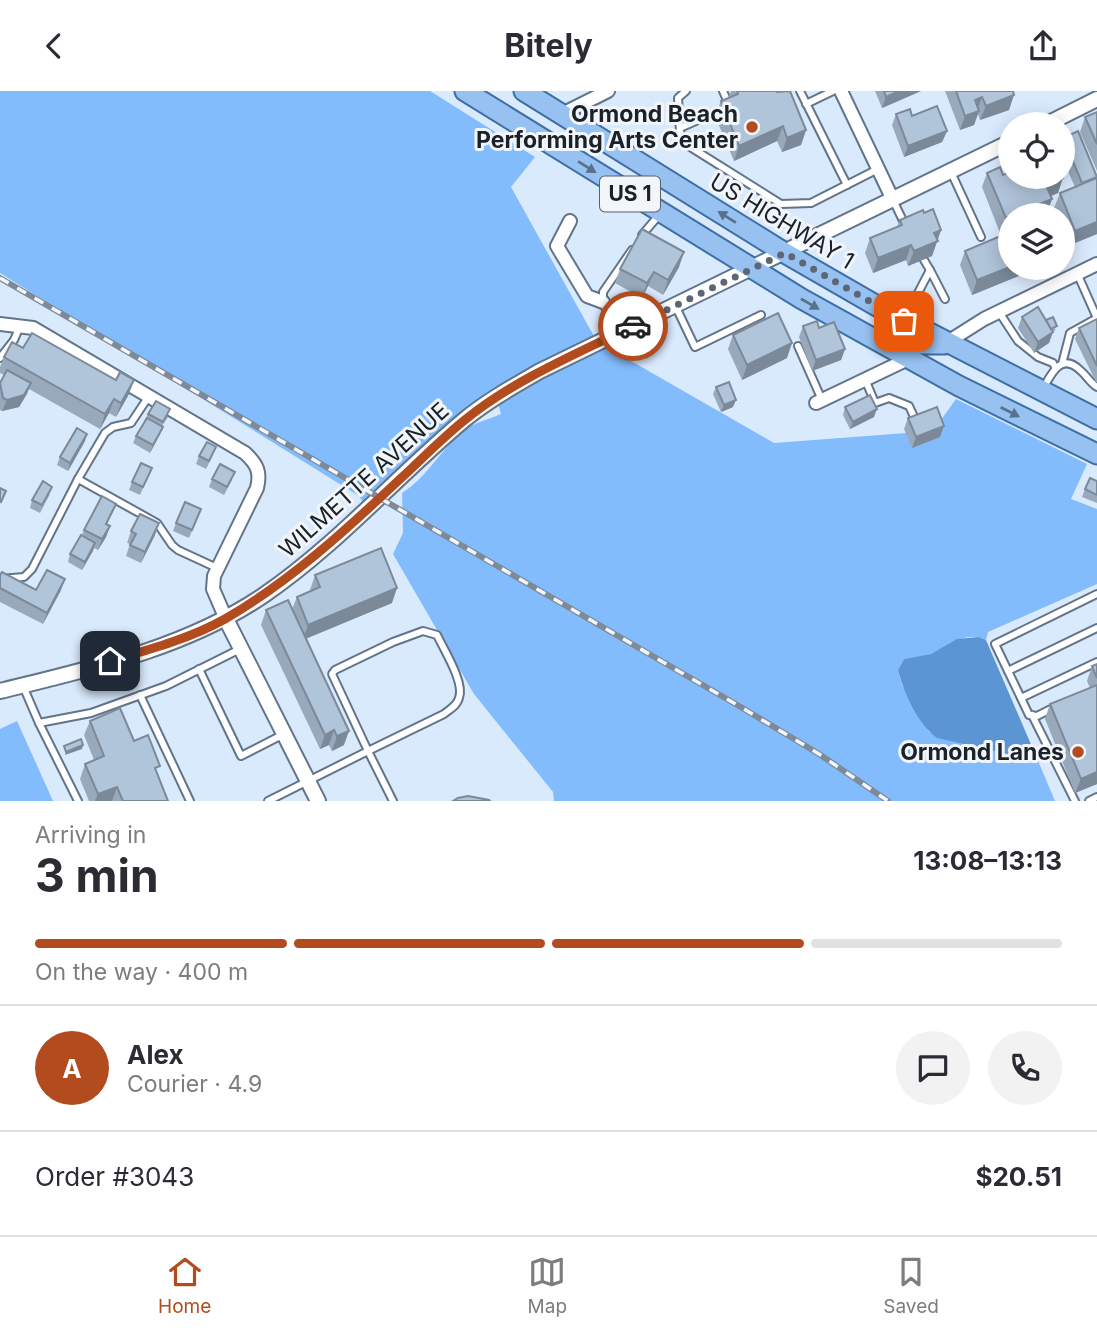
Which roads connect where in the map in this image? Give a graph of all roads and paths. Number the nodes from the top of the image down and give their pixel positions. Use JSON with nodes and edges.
{"nodes":[{"id":1,"x":465,"y":91,"type":"edge"},
{"id":2,"x":524,"y":91,"type":"edge"},
{"id":3,"x":608,"y":91,"type":"edge"},
{"id":4,"x":686,"y":91,"type":"edge"},
{"id":5,"x":723,"y":91,"type":"edge"},
{"id":6,"x":800,"y":91,"type":"edge"},
{"id":7,"x":832,"y":91,"type":"edge"},
{"id":8,"x":841,"y":91,"type":"edge"},
{"id":9,"x":1097,"y":100,"type":"edge"},
{"id":10,"x":806,"y":104,"type":"junction"},
{"id":11,"x":1072,"y":112,"type":"edge"},
{"id":12,"x":562,"y":114,"type":"junction"},
{"id":13,"x":509,"y":118,"type":"junction"},
{"id":14,"x":680,"y":130,"type":"junction"},
{"id":15,"x":998,"y":148,"type":"edge"},
{"id":16,"x":878,"y":169,"type":"junction"},
{"id":17,"x":951,"y":171,"type":"junction"},
{"id":18,"x":847,"y":185,"type":"junction"},
{"id":19,"x":893,"y":200,"type":"junction"},
{"id":20,"x":661,"y":213,"type":"junction"},
{"id":21,"x":570,"y":221,"type":"dead end"},
{"id":22,"x":907,"y":230,"type":"edge"},
{"id":23,"x":981,"y":237,"type":"dead end"},
{"id":24,"x":785,"y":253,"type":"junction"},
{"id":25,"x":924,"y":260,"type":"edge"},
{"id":26,"x":1097,"y":264,"type":"edge"},
{"id":27,"x":751,"y":269,"type":"junction"},
{"id":28,"x":930,"y":270,"type":"junction"},
{"id":29,"x":1077,"y":273,"type":"junction"},
{"id":30,"x":945,"y":299,"type":"dead end"},
{"id":31,"x":603,"y":302,"type":"junction"},
{"id":32,"x":675,"y":305,"type":"junction"},
{"id":33,"x":998,"y":312,"type":"junction"},
{"id":34,"x":761,"y":315,"type":"dead end"},
{"id":35,"x":1097,"y":318,"type":"edge"},
{"id":36,"x":904,"y":321,"type":"junction"},
{"id":37,"x":0,"y":324,"type":"edge"},
{"id":38,"x":20,"y":326,"type":"junction"},
{"id":39,"x":616,"y":334,"type":"junction"},
{"id":40,"x":869,"y":337,"type":"junction"},
{"id":41,"x":946,"y":344,"type":"junction"},
{"id":42,"x":798,"y":346,"type":"dead end"},
{"id":43,"x":0,"y":358,"type":"edge"},
{"id":44,"x":908,"y":359,"type":"junction"},
{"id":45,"x":980,"y":361,"type":"junction"},
{"id":46,"x":1062,"y":364,"type":"junction"},
{"id":47,"x":1055,"y":367,"type":"junction"},
{"id":48,"x":865,"y":379,"type":"junction"},
{"id":49,"x":1097,"y":387,"type":"edge"},
{"id":50,"x":1041,"y":392,"type":"junction"},
{"id":51,"x":149,"y":397,"type":"junction"},
{"id":52,"x":819,"y":401,"type":"joint"},
{"id":53,"x":1097,"y":419,"type":"edge"},
{"id":54,"x":916,"y":421,"type":"edge"},
{"id":55,"x":1091,"y":450,"type":"edge"},
{"id":56,"x":78,"y":479,"type":"junction"},
{"id":57,"x":217,"y":568,"type":"junction"},
{"id":58,"x":0,"y":579,"type":"edge"},
{"id":59,"x":1097,"y":593,"type":"edge"},
{"id":60,"x":226,"y":619,"type":"junction"},
{"id":61,"x":1097,"y":628,"type":"edge"},
{"id":62,"x":240,"y":649,"type":"junction"},
{"id":63,"x":1097,"y":662,"type":"edge"},
{"id":64,"x":199,"y":669,"type":"junction"},
{"id":65,"x":1008,"y":671,"type":"junction"},
{"id":66,"x":23,"y":686,"type":"junction"},
{"id":67,"x":0,"y":691,"type":"edge"},
{"id":68,"x":140,"y":695,"type":"junction"},
{"id":69,"x":1021,"y":698,"type":"junction"},
{"id":70,"x":1058,"y":706,"type":"edge"},
{"id":71,"x":1034,"y":715,"type":"junction"},
{"id":72,"x":39,"y":723,"type":"junction"},
{"id":73,"x":284,"y":734,"type":"junction"},
{"id":74,"x":368,"y":751,"type":"junction"},
{"id":75,"x":308,"y":782,"type":"junction"},
{"id":76,"x":1097,"y":797,"type":"edge"},
{"id":77,"x":78,"y":801,"type":"edge"},
{"id":78,"x":190,"y":801,"type":"edge"},
{"id":79,"x":268,"y":801,"type":"edge"},
{"id":80,"x":318,"y":801,"type":"edge"},
{"id":81,"x":393,"y":801,"type":"edge"},
{"id":82,"x":1075,"y":801,"type":"edge"},
{"id":83,"x":1089,"y":801,"type":"edge"}],
"edges":[{"from":1,"to":13,"type":"main road","number":"US 1"},
{"from":2,"to":12,"type":"main road","name":"US HIGHWAY 1","number":"US 1"},
{"from":3,"to":12,"type":"street"},
{"from":4,"to":14,"type":"lane"},
{"from":5,"to":14,"type":"lane"},
{"from":6,"to":10,"type":"lane"},
{"from":7,"to":10,"type":"lane"},
{"from":8,"to":16,"type":"street"},
{"from":9,"to":11,"type":"street"},
{"from":10,"to":18,"type":"lane"},
{"from":12,"to":13,"type":"main road"},
{"from":24,"to":12,"type":"main road","name":"US HIGHWAY 1","number":"US 1","one_way":true},
{"from":13,"to":20,"type":"main road","number":"US 1","one_way":true},
{"from":14,"to":18,"type":"lane"},
{"from":15,"to":17,"type":"street","name":"WILMETTE AVENUE"},
{"from":16,"to":18,"type":"lane"},
{"from":16,"to":19,"type":"street"},
{"from":17,"to":19,"type":"street","name":"WILMETTE AVENUE"},
{"from":17,"to":23,"type":"lane"},
{"from":19,"to":22,"type":"lane"},
{"from":19,"to":24,"type":"street","name":"WILMETTE AVENUE"},
{"from":20,"to":27,"type":"main road","number":"US 1"},
{"from":20,"to":31,"type":"lane"},
{"from":21,"to":31,"type":"street"},
{"from":24,"to":27,"type":"street","name":"WILMETTE AVENUE"},
{"from":24,"to":36,"type":"main road","name":"US HIGHWAY 1","number":"US 1"},
{"from":25,"to":28,"type":"lane"},
{"from":26,"to":29,"type":"street"},
{"from":27,"to":32,"type":"street","name":"WILMETTE AVENUE"},
{"from":27,"to":40,"type":"main road","number":"US 1","one_way":true},
{"from":28,"to":30,"type":"lane"},
{"from":28,"to":36,"type":"lane"},
{"from":29,"to":33,"type":"street"},
{"from":29,"to":35,"type":"lane"},
{"from":31,"to":39,"type":"lane"},
{"from":32,"to":34,"type":"lane"},
{"from":32,"to":39,"type":"street","name":"WILMETTE AVENUE"},
{"from":33,"to":41,"type":"street"},
{"from":33,"to":47,"type":"lane"},
{"from":35,"to":46,"type":"lane"},
{"from":36,"to":41,"type":"main road","name":"US HIGHWAY 1","number":"US 1"},
{"from":37,"to":38,"type":"street"},
{"from":38,"to":43,"type":"lane"},
{"from":38,"to":51,"type":"street"},
{"from":39,"to":60,"type":"street","name":"WILMETTE AVENUE"},
{"from":40,"to":41,"type":"main road"},
{"from":40,"to":44,"type":"main road","number":"US 1"},
{"from":41,"to":45,"type":"main road","name":"US HIGHWAY 1","number":"US 1"},
{"from":42,"to":52,"type":"lane"},
{"from":44,"to":45,"type":"main road"},
{"from":44,"to":48,"type":"street"},
{"from":44,"to":55,"type":"main road","number":"US 1","one_way":true},
{"from":45,"to":50,"type":"main road","name":"US HIGHWAY 1","number":"US 1"},
{"from":46,"to":47,"type":"lane"},
{"from":46,"to":49,"type":"lane"},
{"from":47,"to":50,"type":"lane"},
{"from":48,"to":52,"type":"street"},
{"from":48,"to":54,"type":"lane"},
{"from":50,"to":53,"type":"main road","name":"US HIGHWAY 1","number":"US 1"},
{"from":51,"to":56,"type":"lane"},
{"from":51,"to":57,"type":"street"},
{"from":56,"to":57,"type":"lane"},
{"from":56,"to":58,"type":"lane"},
{"from":57,"to":60,"type":"street"},
{"from":59,"to":65,"type":"lane"},
{"from":60,"to":62,"type":"street"},
{"from":60,"to":66,"type":"street","name":"WILMETTE AVENUE"},
{"from":61,"to":65,"type":"lane"},
{"from":62,"to":64,"type":"lane"},
{"from":62,"to":73,"type":"street"},
{"from":63,"to":69,"type":"lane"},
{"from":64,"to":68,"type":"lane"},
{"from":64,"to":73,"type":"lane"},
{"from":65,"to":69,"type":"lane"},
{"from":66,"to":67,"type":"street","name":"WILMETTE AVENUE"},
{"from":66,"to":72,"type":"lane"},
{"from":68,"to":72,"type":"lane"},
{"from":68,"to":78,"type":"lane"},
{"from":69,"to":71,"type":"lane"},
{"from":70,"to":71,"type":"lane"},
{"from":71,"to":82,"type":"lane"},
{"from":72,"to":77,"type":"lane"},
{"from":73,"to":75,"type":"street"},
{"from":74,"to":74,"type":"lane"},
{"from":74,"to":75,"type":"lane"},
{"from":74,"to":81,"type":"lane"},
{"from":75,"to":79,"type":"lane"},
{"from":75,"to":80,"type":"street"},
{"from":76,"to":83,"type":"lane"}]}
